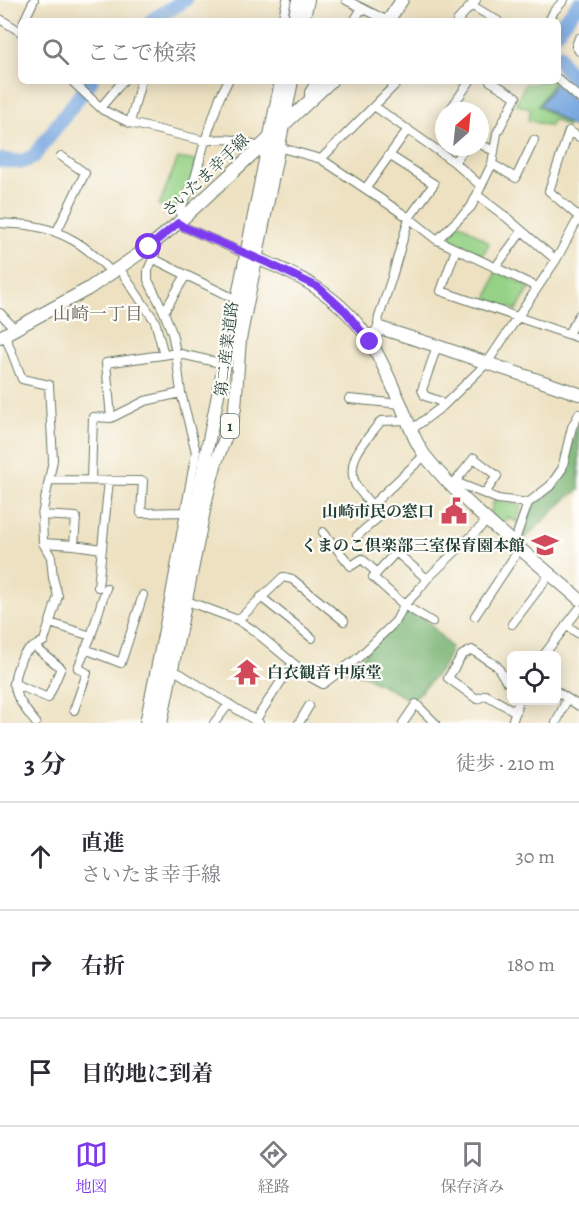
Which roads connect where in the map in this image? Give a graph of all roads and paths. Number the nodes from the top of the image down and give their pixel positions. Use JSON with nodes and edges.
{"nodes":[{"id":1,"x":34,"y":0,"type":"edge"},
{"id":2,"x":287,"y":0,"type":"edge"},
{"id":3,"x":298,"y":0,"type":"edge"},
{"id":4,"x":308,"y":0,"type":"edge"},
{"id":5,"x":346,"y":0,"type":"edge"},
{"id":6,"x":402,"y":0,"type":"edge"},
{"id":7,"x":564,"y":0,"type":"edge"},
{"id":8,"x":473,"y":3,"type":"edge"},
{"id":9,"x":362,"y":8,"type":"junction"},
{"id":10,"x":25,"y":18,"type":"edge"},
{"id":11,"x":283,"y":18,"type":"edge"},
{"id":12,"x":295,"y":18,"type":"edge"},
{"id":13,"x":304,"y":18,"type":"edge"},
{"id":14,"x":356,"y":18,"type":"edge"},
{"id":15,"x":382,"y":18,"type":"edge"},
{"id":16,"x":390,"y":18,"type":"edge"},
{"id":17,"x":460,"y":18,"type":"edge"},
{"id":18,"x":494,"y":18,"type":"edge"},
{"id":19,"x":550,"y":18,"type":"edge"},
{"id":20,"x":0,"y":19,"type":"edge"},
{"id":21,"x":18,"y":29,"type":"edge"},
{"id":22,"x":579,"y":38,"type":"edge"},
{"id":23,"x":579,"y":51,"type":"edge"},
{"id":24,"x":561,"y":82,"type":"edge"},
{"id":25,"x":75,"y":84,"type":"edge"},
{"id":26,"x":120,"y":84,"type":"edge"},
{"id":27,"x":140,"y":84,"type":"edge"},
{"id":28,"x":227,"y":84,"type":"edge"},
{"id":29,"x":280,"y":84,"type":"edge"},
{"id":30,"x":291,"y":84,"type":"edge"},
{"id":31,"x":314,"y":84,"type":"edge"},
{"id":32,"x":328,"y":84,"type":"edge"},
{"id":33,"x":396,"y":84,"type":"edge"},
{"id":34,"x":468,"y":84,"type":"edge"},
{"id":35,"x":495,"y":84,"type":"edge"},
{"id":36,"x":579,"y":98,"type":"edge"},
{"id":37,"x":309,"y":101,"type":"junction"},
{"id":38,"x":455,"y":102,"type":"edge"},
{"id":39,"x":374,"y":106,"type":"junction"},
{"id":40,"x":101,"y":107,"type":"junction"},
{"id":41,"x":130,"y":123,"type":"junction"},
{"id":42,"x":283,"y":125,"type":"junction"},
{"id":43,"x":408,"y":129,"type":"junction"},
{"id":44,"x":270,"y":136,"type":"junction"},
{"id":45,"x":579,"y":137,"type":"edge"},
{"id":46,"x":534,"y":140,"type":"dead end"},
{"id":47,"x":206,"y":141,"type":"junction"},
{"id":48,"x":278,"y":147,"type":"junction"},
{"id":49,"x":258,"y":148,"type":"junction"},
{"id":50,"x":489,"y":148,"type":"edge"},
{"id":51,"x":494,"y":151,"type":"junction"},
{"id":52,"x":389,"y":155,"type":"junction"},
{"id":53,"x":61,"y":156,"type":"dead end"},
{"id":54,"x":459,"y":156,"type":"edge"},
{"id":55,"x":321,"y":159,"type":"junction"},
{"id":56,"x":454,"y":162,"type":"junction"},
{"id":57,"x":492,"y":165,"type":"junction"},
{"id":58,"x":366,"y":188,"type":"junction"},
{"id":59,"x":479,"y":191,"type":"junction"},
{"id":60,"x":579,"y":217,"type":"edge"},
{"id":61,"x":409,"y":218,"type":"junction"},
{"id":62,"x":180,"y":222,"type":"junction"},
{"id":63,"x":0,"y":223,"type":"edge"},
{"id":64,"x":57,"y":231,"type":"junction"},
{"id":65,"x":522,"y":231,"type":"junction"},
{"id":66,"x":437,"y":240,"type":"junction"},
{"id":67,"x":149,"y":247,"type":"junction"},
{"id":68,"x":456,"y":249,"type":"junction"},
{"id":69,"x":251,"y":256,"type":"junction"},
{"id":70,"x":154,"y":259,"type":"junction"},
{"id":71,"x":556,"y":260,"type":"junction"},
{"id":72,"x":495,"y":268,"type":"junction"},
{"id":73,"x":115,"y":271,"type":"junction"},
{"id":74,"x":186,"y":275,"type":"junction"},
{"id":75,"x":537,"y":287,"type":"junction"},
{"id":76,"x":237,"y":300,"type":"junction"},
{"id":77,"x":164,"y":312,"type":"junction"},
{"id":78,"x":0,"y":313,"type":"edge"},
{"id":79,"x":579,"y":315,"type":"edge"},
{"id":80,"x":518,"y":317,"type":"junction"},
{"id":81,"x":380,"y":328,"type":"junction"},
{"id":82,"x":7,"y":334,"type":"edge"},
{"id":83,"x":568,"y":334,"type":"junction"},
{"id":84,"x":579,"y":338,"type":"edge"},
{"id":85,"x":370,"y":342,"type":"junction"},
{"id":86,"x":437,"y":346,"type":"junction"},
{"id":87,"x":176,"y":353,"type":"junction"},
{"id":88,"x":164,"y":355,"type":"junction"},
{"id":89,"x":487,"y":363,"type":"junction"},
{"id":90,"x":225,"y":364,"type":"junction"},
{"id":91,"x":181,"y":393,"type":"junction"},
{"id":92,"x":579,"y":394,"type":"edge"},
{"id":93,"x":349,"y":399,"type":"dead end"},
{"id":94,"x":401,"y":404,"type":"junction"},
{"id":95,"x":443,"y":406,"type":"junction"},
{"id":96,"x":579,"y":414,"type":"edge"},
{"id":97,"x":111,"y":418,"type":"junction"},
{"id":98,"x":409,"y":425,"type":"junction"},
{"id":99,"x":425,"y":456,"type":"junction"},
{"id":100,"x":49,"y":480,"type":"junction"},
{"id":101,"x":91,"y":480,"type":"junction"},
{"id":102,"x":109,"y":480,"type":"junction"},
{"id":103,"x":451,"y":482,"type":"junction"},
{"id":104,"x":485,"y":493,"type":"junction"},
{"id":105,"x":528,"y":503,"type":"junction"},
{"id":106,"x":372,"y":505,"type":"junction"},
{"id":107,"x":185,"y":512,"type":"junction"},
{"id":108,"x":42,"y":515,"type":"junction"},
{"id":109,"x":488,"y":520,"type":"junction"},
{"id":110,"x":323,"y":532,"type":"dead end"},
{"id":111,"x":357,"y":536,"type":"dead end"},
{"id":112,"x":43,"y":543,"type":"junction"},
{"id":113,"x":74,"y":545,"type":"junction"},
{"id":114,"x":517,"y":545,"type":"junction"},
{"id":115,"x":102,"y":549,"type":"junction"},
{"id":116,"x":377,"y":573,"type":"junction"},
{"id":117,"x":550,"y":574,"type":"junction"},
{"id":118,"x":427,"y":579,"type":"junction"},
{"id":119,"x":143,"y":595,"type":"dead end"},
{"id":120,"x":261,"y":597,"type":"junction"},
{"id":121,"x":579,"y":600,"type":"edge"},
{"id":122,"x":186,"y":602,"type":"junction"},
{"id":123,"x":404,"y":605,"type":"junction"},
{"id":124,"x":579,"y":609,"type":"edge"},
{"id":125,"x":476,"y":616,"type":"dead end"},
{"id":126,"x":238,"y":620,"type":"junction"},
{"id":127,"x":344,"y":621,"type":"dead end"},
{"id":128,"x":432,"y":622,"type":"dead end"},
{"id":129,"x":50,"y":623,"type":"junction"},
{"id":130,"x":512,"y":624,"type":"dead end"},
{"id":131,"x":567,"y":625,"type":"junction"},
{"id":132,"x":579,"y":634,"type":"edge"},
{"id":133,"x":91,"y":636,"type":"junction"},
{"id":134,"x":312,"y":638,"type":"dead end"},
{"id":135,"x":35,"y":647,"type":"junction"},
{"id":136,"x":85,"y":649,"type":"junction"},
{"id":137,"x":547,"y":651,"type":"edge"},
{"id":138,"x":293,"y":663,"type":"junction"},
{"id":139,"x":172,"y":671,"type":"junction"},
{"id":140,"x":507,"y":682,"type":"edge"},
{"id":141,"x":14,"y":683,"type":"junction"},
{"id":142,"x":561,"y":695,"type":"edge"},
{"id":143,"x":567,"y":699,"type":"junction"},
{"id":144,"x":228,"y":704,"type":"junction"},
{"id":145,"x":518,"y":705,"type":"edge"},
{"id":146,"x":309,"y":706,"type":"dead end"},
{"id":147,"x":579,"y":706,"type":"edge"},
{"id":148,"x":74,"y":710,"type":"dead end"},
{"id":149,"x":516,"y":712,"type":"junction"},
{"id":150,"x":257,"y":722,"type":"edge"},
{"id":151,"x":36,"y":723,"type":"edge"},
{"id":152,"x":144,"y":723,"type":"edge"},
{"id":153,"x":151,"y":723,"type":"edge"},
{"id":154,"x":162,"y":723,"type":"edge"},
{"id":155,"x":214,"y":723,"type":"edge"},
{"id":156,"x":299,"y":723,"type":"edge"},
{"id":157,"x":403,"y":723,"type":"edge"},
{"id":158,"x":435,"y":723,"type":"edge"},
{"id":159,"x":512,"y":723,"type":"edge"},
{"id":160,"x":556,"y":723,"type":"edge"}],
"edges":[{"from":1,"to":10,"type":"street"},
{"from":2,"to":11,"type":"street"},
{"from":3,"to":12,"type":"main road"},
{"from":4,"to":13,"type":"main road"},
{"from":5,"to":9,"type":"street"},
{"from":6,"to":16,"type":"main road"},
{"from":7,"to":19,"type":"street"},
{"from":8,"to":17,"type":"street"},
{"from":8,"to":18,"type":"street"},
{"from":9,"to":14,"type":"street"},
{"from":9,"to":15,"type":"street"},
{"from":20,"to":21,"type":"street"},
{"from":22,"to":23,"type":"street"},
{"from":24,"to":36,"type":"street"},
{"from":25,"to":40,"type":"street"},
{"from":26,"to":40,"type":"street"},
{"from":27,"to":41,"type":"street"},
{"from":28,"to":47,"type":"street"},
{"from":29,"to":44,"type":"main road","name":"第二産業道路","number":"1"},
{"from":30,"to":42,"type":"main road","name":"第二産業道路","number":"1"},
{"from":31,"to":37,"type":"street"},
{"from":32,"to":37,"type":"main road","name":"さいたま幸手線"},
{"from":33,"to":39,"type":"street"},
{"from":34,"to":38,"type":"street"},
{"from":35,"to":51,"type":"street"},
{"from":37,"to":42,"type":"main road","name":"さいたま幸手線"},
{"from":39,"to":43,"type":"street"},
{"from":39,"to":55,"type":"street"},
{"from":40,"to":41,"type":"street"},
{"from":41,"to":47,"type":"street"},
{"from":42,"to":44,"type":"main road","name":"さいたま幸手線"},
{"from":42,"to":48,"type":"main road","name":"第二産業道路","number":"1"},
{"from":43,"to":52,"type":"street"},
{"from":43,"to":56,"type":"street"},
{"from":44,"to":49,"type":"main road","name":"さいたま幸手線"},
{"from":44,"to":69,"type":"main road","name":"第二産業道路","number":"1"},
{"from":45,"to":60,"type":"street"},
{"from":46,"to":57,"type":"street"},
{"from":47,"to":49,"type":"street"},
{"from":47,"to":62,"type":"street"},
{"from":48,"to":55,"type":"street"},
{"from":48,"to":69,"type":"main road","name":"第二産業道路","number":"1"},
{"from":49,"to":62,"type":"main road","name":"さいたま幸手線"},
{"from":50,"to":51,"type":"street"},
{"from":51,"to":57,"type":"street"},
{"from":52,"to":58,"type":"street"},
{"from":52,"to":61,"type":"street"},
{"from":53,"to":64,"type":"street"},
{"from":54,"to":56,"type":"street"},
{"from":55,"to":58,"type":"street"},
{"from":56,"to":59,"type":"street"},
{"from":57,"to":59,"type":"street"},
{"from":58,"to":61,"type":"street"},
{"from":59,"to":65,"type":"street"},
{"from":59,"to":66,"type":"street"},
{"from":60,"to":71,"type":"street"},
{"from":61,"to":66,"type":"street"},
{"from":61,"to":81,"type":"street"},
{"from":62,"to":67,"type":"main road","name":"さいたま幸手線"},
{"from":62,"to":69,"type":"street"},
{"from":63,"to":64,"type":"street"},
{"from":64,"to":73,"type":"street"},
{"from":65,"to":71,"type":"street"},
{"from":65,"to":72,"type":"street"},
{"from":66,"to":68,"type":"street"},
{"from":67,"to":70,"type":"street"},
{"from":67,"to":73,"type":"main road","name":"さいたま幸手線"},
{"from":68,"to":72,"type":"street"},
{"from":68,"to":80,"type":"street"},
{"from":69,"to":76,"type":"main road","name":"第二産業道路","number":"1"},
{"from":69,"to":85,"type":"main road"},
{"from":69,"to":122,"type":"main road","name":"第二産業道路","number":"1"},
{"from":70,"to":74,"type":"street"},
{"from":70,"to":77,"type":"street"},
{"from":71,"to":75,"type":"street"},
{"from":72,"to":75,"type":"street"},
{"from":73,"to":82,"type":"main road","name":"さいたま幸手線"},
{"from":73,"to":88,"type":"street"},
{"from":74,"to":76,"type":"street"},
{"from":74,"to":77,"type":"street"},
{"from":75,"to":80,"type":"street"},
{"from":76,"to":90,"type":"main road","name":"第二産業道路","number":"1"},
{"from":77,"to":87,"type":"street"},
{"from":78,"to":82,"type":"street"},
{"from":79,"to":83,"type":"street"},
{"from":80,"to":83,"type":"street"},
{"from":80,"to":89,"type":"street"},
{"from":81,"to":85,"type":"main road"},
{"from":81,"to":86,"type":"main road"},
{"from":82,"to":100,"type":"street"},
{"from":83,"to":84,"type":"street"},
{"from":85,"to":94,"type":"main road"},
{"from":86,"to":89,"type":"main road"},
{"from":86,"to":95,"type":"street"},
{"from":87,"to":88,"type":"street"},
{"from":87,"to":90,"type":"street"},
{"from":87,"to":91,"type":"street"},
{"from":88,"to":97,"type":"street"},
{"from":89,"to":92,"type":"main road"},
{"from":89,"to":95,"type":"street"},
{"from":90,"to":153,"type":"main road","name":"第二産業道路","number":"1"},
{"from":91,"to":97,"type":"street"},
{"from":91,"to":107,"type":"street"},
{"from":93,"to":94,"type":"street"},
{"from":94,"to":98,"type":"main road"},
{"from":95,"to":98,"type":"street"},
{"from":96,"to":105,"type":"street"},
{"from":97,"to":101,"type":"street"},
{"from":98,"to":99,"type":"main road"},
{"from":98,"to":106,"type":"street"},
{"from":99,"to":103,"type":"main road"},
{"from":99,"to":106,"type":"street"},
{"from":100,"to":101,"type":"street"},
{"from":100,"to":108,"type":"street"},
{"from":101,"to":102,"type":"street"},
{"from":102,"to":107,"type":"street"},
{"from":102,"to":115,"type":"street"},
{"from":103,"to":104,"type":"street"},
{"from":103,"to":104,"type":"street"},
{"from":103,"to":109,"type":"main road"},
{"from":104,"to":105,"type":"street"},
{"from":105,"to":114,"type":"street"},
{"from":106,"to":111,"type":"street"},
{"from":107,"to":152,"type":"street"},
{"from":108,"to":112,"type":"street"},
{"from":108,"to":113,"type":"street"},
{"from":109,"to":114,"type":"main road"},
{"from":109,"to":118,"type":"street"},
{"from":110,"to":116,"type":"street"},
{"from":112,"to":113,"type":"street"},
{"from":112,"to":129,"type":"street"},
{"from":113,"to":115,"type":"street"},
{"from":114,"to":117,"type":"main road"},
{"from":114,"to":125,"type":"street"},
{"from":115,"to":133,"type":"street"},
{"from":116,"to":118,"type":"street"},
{"from":116,"to":123,"type":"street"},
{"from":117,"to":121,"type":"main road"},
{"from":117,"to":130,"type":"street"},
{"from":118,"to":123,"type":"street"},
{"from":119,"to":136,"type":"street"},
{"from":120,"to":126,"type":"street"},
{"from":120,"to":127,"type":"street"},
{"from":120,"to":134,"type":"street"},
{"from":122,"to":126,"type":"street"},
{"from":122,"to":139,"type":"main road","name":"第二産業道路","number":"1"},
{"from":123,"to":128,"type":"street"},
{"from":123,"to":138,"type":"street"},
{"from":124,"to":131,"type":"street"},
{"from":126,"to":138,"type":"street"},
{"from":129,"to":133,"type":"street"},
{"from":129,"to":135,"type":"street"},
{"from":131,"to":132,"type":"street"},
{"from":131,"to":137,"type":"street"},
{"from":133,"to":136,"type":"street"},
{"from":135,"to":141,"type":"street"},
{"from":135,"to":141,"type":"street"},
{"from":136,"to":148,"type":"street"},
{"from":138,"to":150,"type":"street"},
{"from":139,"to":144,"type":"street"},
{"from":139,"to":154,"type":"main road","name":"第二産業道路","number":"1"},
{"from":140,"to":149,"type":"street"},
{"from":141,"to":151,"type":"street"},
{"from":142,"to":143,"type":"street"},
{"from":143,"to":147,"type":"street"},
{"from":143,"to":160,"type":"street"},
{"from":144,"to":150,"type":"street"},
{"from":144,"to":155,"type":"street"},
{"from":145,"to":149,"type":"street"},
{"from":146,"to":156,"type":"street"},
{"from":149,"to":159,"type":"street"},
{"from":157,"to":158,"type":"street"}]}
